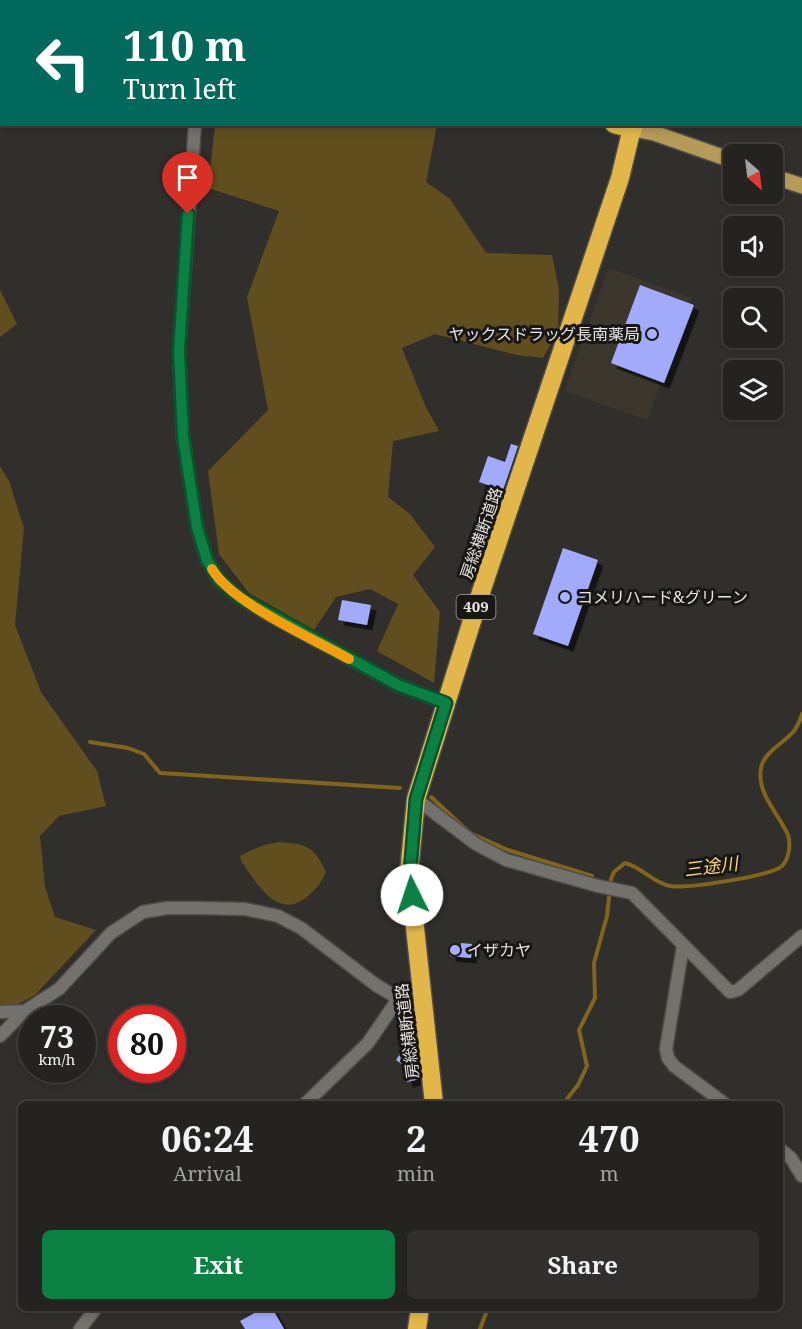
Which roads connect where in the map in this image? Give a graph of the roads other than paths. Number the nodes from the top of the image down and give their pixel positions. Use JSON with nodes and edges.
{"nodes":[{"id":1,"x":195,"y":126,"type":"edge"},
{"id":2,"x":633,"y":127,"type":"edge"},
{"id":3,"x":654,"y":129,"type":"edge"},
{"id":4,"x":723,"y":157,"type":"edge"},
{"id":5,"x":783,"y":180,"type":"edge"},
{"id":6,"x":802,"y":186,"type":"edge"},
{"id":7,"x":446,"y":703,"type":"junction"},
{"id":8,"x":416,"y":799,"type":"junction"},
{"id":9,"x":802,"y":936,"type":"edge"},
{"id":10,"x":682,"y":946,"type":"junction"},
{"id":11,"x":398,"y":999,"type":"junction"},
{"id":12,"x":34,"y":1005,"type":"edge"},
{"id":13,"x":18,"y":1011,"type":"edge"},
{"id":14,"x":0,"y":1012,"type":"edge"},
{"id":15,"x":424,"y":1014,"type":"junction"},
{"id":16,"x":18,"y":1018,"type":"edge"},
{"id":17,"x":0,"y":1036,"type":"edge"},
{"id":18,"x":308,"y":1101,"type":"edge"},
{"id":19,"x":434,"y":1101,"type":"edge"},
{"id":20,"x":720,"y":1101,"type":"edge"},
{"id":21,"x":783,"y":1151,"type":"edge"},
{"id":22,"x":802,"y":1176,"type":"edge"},
{"id":23,"x":94,"y":1311,"type":"edge"},
{"id":24,"x":420,"y":1311,"type":"edge"},
{"id":25,"x":80,"y":1329,"type":"edge"},
{"id":26,"x":417,"y":1329,"type":"edge"}],
"edges":[{"from":1,"to":7,"type":"street"},
{"from":2,"to":3,"type":"main road"},
{"from":2,"to":7,"type":"highway","name":"房総横断道路","number":"409"},
{"from":3,"to":4,"type":"main road"},
{"from":5,"to":6,"type":"main road"},
{"from":7,"to":8,"type":"highway","name":"房総横断道路","number":"409"},
{"from":8,"to":10,"type":"street"},
{"from":8,"to":15,"type":"highway","name":"房総横断道路","number":"409"},
{"from":9,"to":10,"type":"street"},
{"from":10,"to":20,"type":"street"},
{"from":11,"to":12,"type":"street"},
{"from":11,"to":15,"type":"street"},
{"from":11,"to":18,"type":"street"},
{"from":13,"to":14,"type":"street"},
{"from":15,"to":19,"type":"highway","name":"房総横断道路","number":"409"},
{"from":16,"to":17,"type":"street"},
{"from":21,"to":22,"type":"street"},
{"from":23,"to":25,"type":"street"},
{"from":24,"to":26,"type":"highway"}]}
